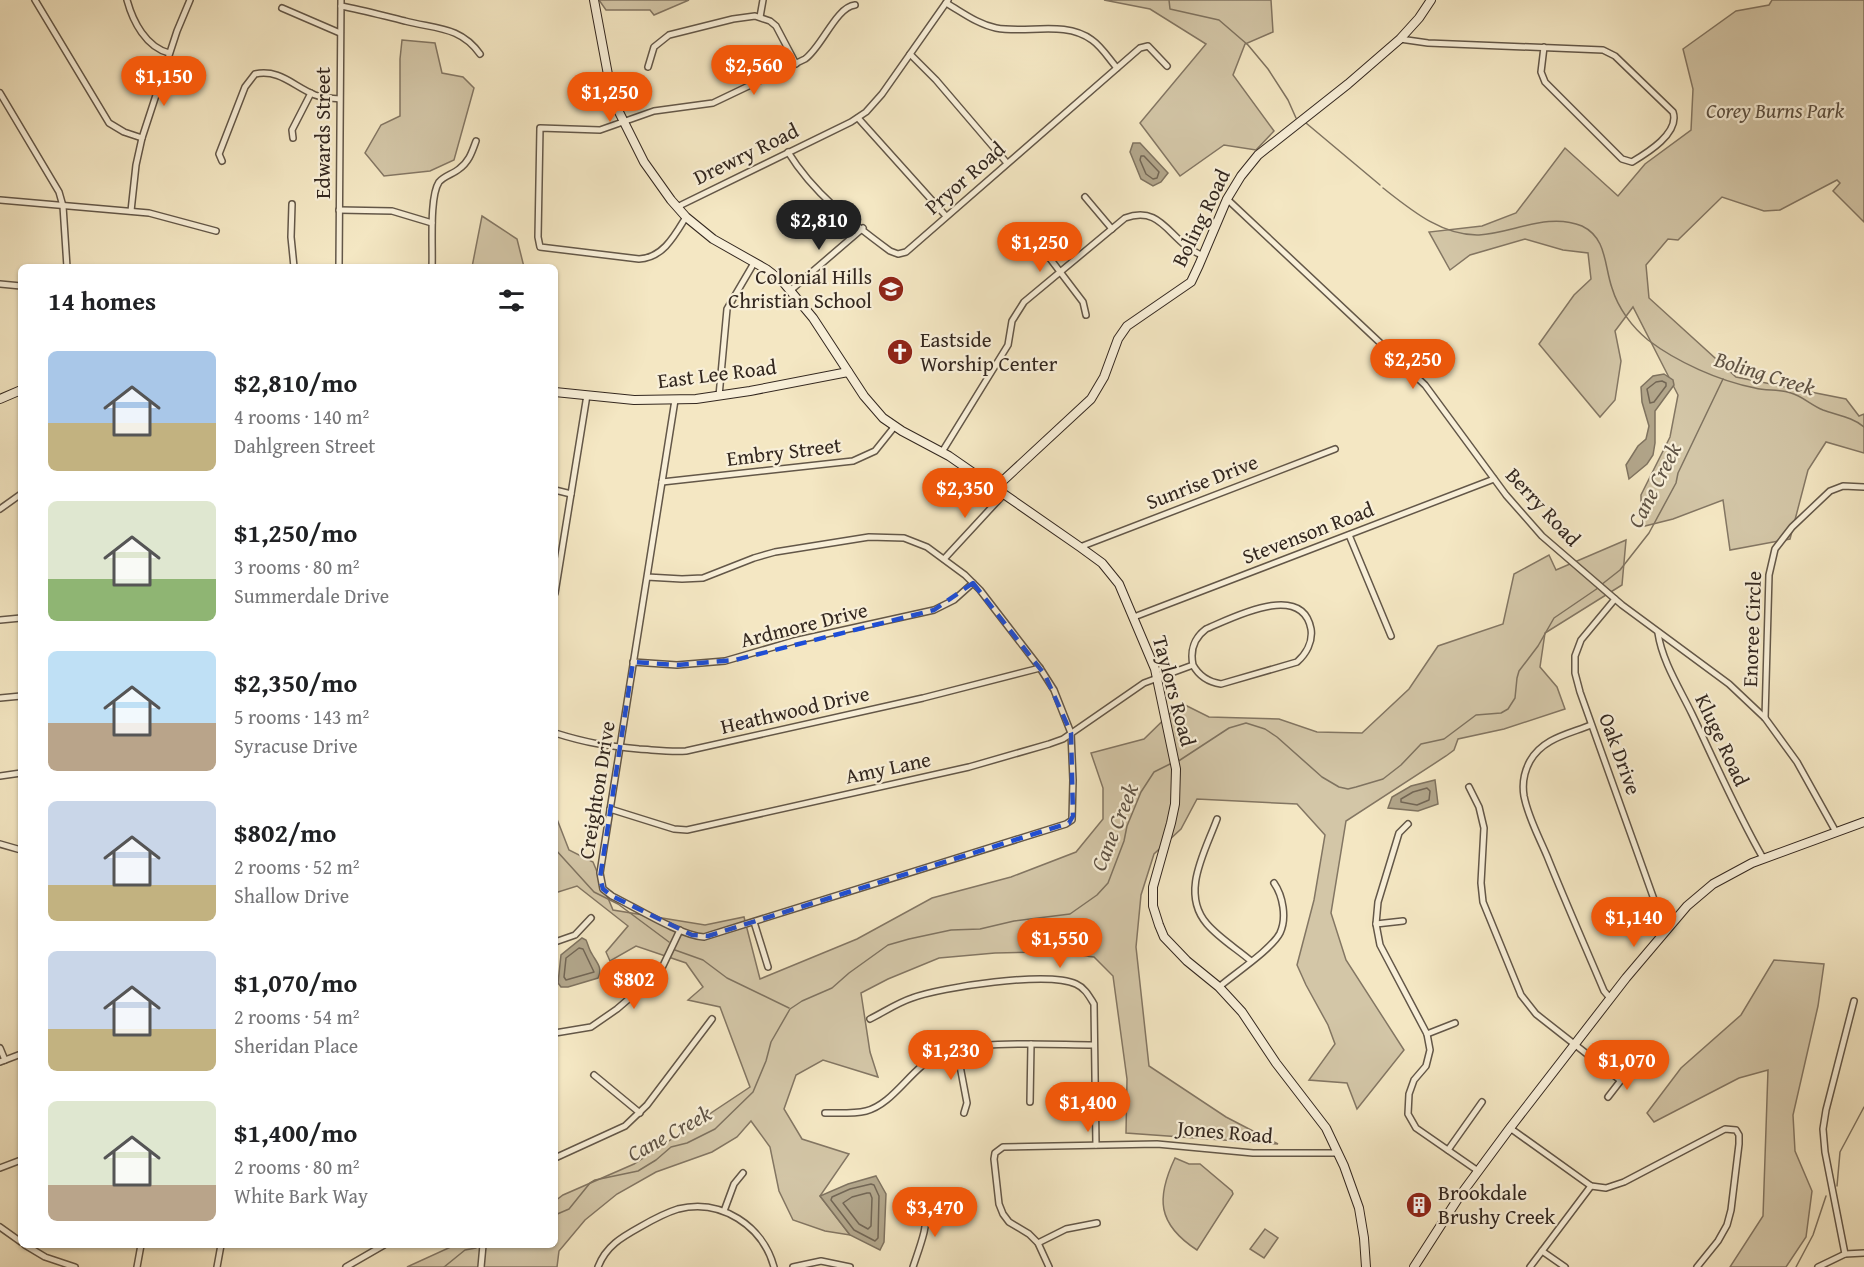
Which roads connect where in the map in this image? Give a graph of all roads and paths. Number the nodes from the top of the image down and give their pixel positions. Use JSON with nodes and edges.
{"nodes":[{"id":1,"x":35,"y":0,"type":"edge"},
{"id":2,"x":127,"y":0,"type":"edge"},
{"id":3,"x":190,"y":0,"type":"edge"},
{"id":4,"x":594,"y":0,"type":"edge"},
{"id":5,"x":764,"y":0,"type":"edge"},
{"id":6,"x":1431,"y":0,"type":"edge"},
{"id":7,"x":947,"y":2,"type":"edge"},
{"id":8,"x":341,"y":3,"type":"edge"},
{"id":9,"x":855,"y":5,"type":"dead end"},
{"id":10,"x":282,"y":8,"type":"dead end"},
{"id":11,"x":760,"y":17,"type":"junction"},
{"id":12,"x":340,"y":33,"type":"junction"},
{"id":13,"x":1400,"y":39,"type":"junction"},
{"id":14,"x":1544,"y":47,"type":"junction"},
{"id":15,"x":169,"y":53,"type":"junction"},
{"id":16,"x":480,"y":54,"type":"dead end"},
{"id":17,"x":910,"y":54,"type":"junction"},
{"id":18,"x":796,"y":64,"type":"junction"},
{"id":19,"x":1167,"y":66,"type":"dead end"},
{"id":20,"x":648,"y":67,"type":"dead end"},
{"id":21,"x":1117,"y":68,"type":"junction"},
{"id":22,"x":0,"y":93,"type":"edge"},
{"id":23,"x":310,"y":93,"type":"junction"},
{"id":24,"x":339,"y":99,"type":"junction"},
{"id":25,"x":858,"y":118,"type":"junction"},
{"id":26,"x":624,"y":123,"type":"junction"},
{"id":27,"x":142,"y":138,"type":"junction"},
{"id":28,"x":293,"y":138,"type":"dead end"},
{"id":29,"x":476,"y":141,"type":"dead end"},
{"id":30,"x":788,"y":152,"type":"junction"},
{"id":31,"x":222,"y":161,"type":"dead end"},
{"id":32,"x":1007,"y":163,"type":"junction"},
{"id":33,"x":1085,"y":197,"type":"dead end"},
{"id":34,"x":1227,"y":199,"type":"junction"},
{"id":35,"x":0,"y":201,"type":"edge"},
{"id":36,"x":292,"y":204,"type":"dead end"},
{"id":37,"x":63,"y":206,"type":"junction"},
{"id":38,"x":677,"y":207,"type":"junction"},
{"id":39,"x":339,"y":210,"type":"junction"},
{"id":40,"x":130,"y":211,"type":"junction"},
{"id":41,"x":946,"y":216,"type":"junction"},
{"id":42,"x":686,"y":217,"type":"junction"},
{"id":43,"x":432,"y":224,"type":"junction"},
{"id":44,"x":862,"y":228,"type":"junction"},
{"id":45,"x":1112,"y":229,"type":"junction"},
{"id":46,"x":216,"y":231,"type":"dead end"},
{"id":47,"x":1032,"y":243,"type":"dead end"},
{"id":48,"x":1203,"y":256,"type":"junction"},
{"id":49,"x":754,"y":263,"type":"junction"},
{"id":50,"x":67,"y":264,"type":"edge"},
{"id":51,"x":294,"y":264,"type":"edge"},
{"id":52,"x":339,"y":264,"type":"edge"},
{"id":53,"x":432,"y":264,"type":"edge"},
{"id":54,"x":1060,"y":272,"type":"junction"},
{"id":55,"x":0,"y":285,"type":"edge"},
{"id":56,"x":18,"y":286,"type":"edge"},
{"id":57,"x":790,"y":290,"type":"junction"},
{"id":58,"x":1086,"y":315,"type":"dead end"},
{"id":59,"x":848,"y":372,"type":"junction"},
{"id":60,"x":18,"y":391,"type":"edge"},
{"id":61,"x":558,"y":392,"type":"edge"},
{"id":62,"x":586,"y":395,"type":"junction"},
{"id":63,"x":719,"y":396,"type":"junction"},
{"id":64,"x":0,"y":399,"type":"edge"},
{"id":65,"x":675,"y":400,"type":"junction"},
{"id":66,"x":895,"y":426,"type":"junction"},
{"id":67,"x":1335,"y":449,"type":"dead end"},
{"id":68,"x":942,"y":452,"type":"junction"},
{"id":69,"x":1494,"y":479,"type":"junction"},
{"id":70,"x":662,"y":482,"type":"junction"},
{"id":71,"x":1864,"y":486,"type":"edge"},
{"id":72,"x":995,"y":488,"type":"junction"},
{"id":73,"x":558,"y":491,"type":"edge"},
{"id":74,"x":571,"y":494,"type":"junction"},
{"id":75,"x":1004,"y":494,"type":"junction"},
{"id":76,"x":18,"y":496,"type":"edge"},
{"id":77,"x":0,"y":509,"type":"edge"},
{"id":78,"x":1349,"y":535,"type":"junction"},
{"id":79,"x":1080,"y":547,"type":"junction"},
{"id":80,"x":944,"y":559,"type":"junction"},
{"id":81,"x":558,"y":574,"type":"edge"},
{"id":82,"x":647,"y":576,"type":"junction"},
{"id":83,"x":973,"y":583,"type":"junction"},
{"id":84,"x":1615,"y":599,"type":"junction"},
{"id":85,"x":1134,"y":617,"type":"junction"},
{"id":86,"x":18,"y":618,"type":"edge"},
{"id":87,"x":0,"y":620,"type":"edge"},
{"id":88,"x":1658,"y":633,"type":"junction"},
{"id":89,"x":1391,"y":636,"type":"dead end"},
{"id":90,"x":633,"y":662,"type":"junction"},
{"id":91,"x":1193,"y":665,"type":"junction"},
{"id":92,"x":1040,"y":668,"type":"junction"},
{"id":93,"x":1157,"y":678,"type":"junction"},
{"id":94,"x":18,"y":696,"type":"edge"},
{"id":95,"x":0,"y":698,"type":"edge"},
{"id":96,"x":1765,"y":718,"type":"junction"},
{"id":97,"x":1592,"y":725,"type":"junction"},
{"id":98,"x":1071,"y":733,"type":"junction"},
{"id":99,"x":558,"y":734,"type":"edge"},
{"id":100,"x":620,"y":748,"type":"junction"},
{"id":101,"x":18,"y":773,"type":"edge"},
{"id":102,"x":0,"y":776,"type":"edge"},
{"id":103,"x":1469,"y":787,"type":"dead end"},
{"id":104,"x":610,"y":809,"type":"junction"},
{"id":105,"x":1217,"y":819,"type":"dead end"},
{"id":106,"x":1864,"y":822,"type":"edge"},
{"id":107,"x":1408,"y":824,"type":"dead end"},
{"id":108,"x":1836,"y":832,"type":"junction"},
{"id":109,"x":0,"y":844,"type":"edge"},
{"id":110,"x":18,"y":849,"type":"edge"},
{"id":111,"x":1763,"y":858,"type":"junction"},
{"id":112,"x":1274,"y":883,"type":"dead end"},
{"id":113,"x":591,"y":918,"type":"dead end"},
{"id":114,"x":1403,"y":921,"type":"dead end"},
{"id":115,"x":754,"y":922,"type":"junction"},
{"id":116,"x":1376,"y":924,"type":"junction"},
{"id":117,"x":1666,"y":928,"type":"junction"},
{"id":118,"x":680,"y":930,"type":"junction"},
{"id":119,"x":558,"y":941,"type":"edge"},
{"id":120,"x":1251,"y":961,"type":"junction"},
{"id":121,"x":768,"y":967,"type":"dead end"},
{"id":122,"x":1219,"y":987,"type":"junction"},
{"id":123,"x":1610,"y":998,"type":"junction"},
{"id":124,"x":1854,"y":1001,"type":"dead end"},
{"id":125,"x":712,"y":1019,"type":"dead end"},
{"id":126,"x":870,"y":1019,"type":"dead end"},
{"id":127,"x":1455,"y":1023,"type":"dead end"},
{"id":128,"x":558,"y":1033,"type":"edge"},
{"id":129,"x":1427,"y":1034,"type":"junction"},
{"id":130,"x":1031,"y":1044,"type":"junction"},
{"id":131,"x":1094,"y":1045,"type":"junction"},
{"id":132,"x":1574,"y":1045,"type":"junction"},
{"id":133,"x":0,"y":1048,"type":"edge"},
{"id":134,"x":957,"y":1050,"type":"junction"},
{"id":135,"x":18,"y":1055,"type":"edge"},
{"id":136,"x":2,"y":1061,"type":"edge"},
{"id":137,"x":1636,"y":1071,"type":"dead end"},
{"id":138,"x":594,"y":1075,"type":"dead end"},
{"id":139,"x":1620,"y":1080,"type":"junction"},
{"id":140,"x":1608,"y":1097,"type":"dead end"},
{"id":141,"x":1030,"y":1102,"type":"dead end"},
{"id":142,"x":1482,"y":1102,"type":"dead end"},
{"id":143,"x":640,"y":1113,"type":"junction"},
{"id":144,"x":825,"y":1113,"type":"dead end"},
{"id":145,"x":964,"y":1113,"type":"dead end"},
{"id":146,"x":1510,"y":1128,"type":"junction"},
{"id":147,"x":1096,"y":1145,"type":"junction"},
{"id":148,"x":1448,"y":1150,"type":"junction"},
{"id":149,"x":1338,"y":1153,"type":"junction"},
{"id":150,"x":558,"y":1157,"type":"edge"},
{"id":151,"x":18,"y":1161,"type":"edge"},
{"id":152,"x":0,"y":1168,"type":"edge"},
{"id":153,"x":1478,"y":1171,"type":"junction"},
{"id":154,"x":743,"y":1173,"type":"dead end"},
{"id":155,"x":1591,"y":1186,"type":"junction"},
{"id":156,"x":927,"y":1204,"type":"dead end"},
{"id":157,"x":724,"y":1211,"type":"junction"},
{"id":158,"x":1097,"y":1223,"type":"dead end"},
{"id":159,"x":0,"y":1227,"type":"edge"},
{"id":160,"x":18,"y":1240,"type":"edge"},
{"id":161,"x":1038,"y":1243,"type":"junction"},
{"id":162,"x":31,"y":1248,"type":"edge"},
{"id":163,"x":140,"y":1248,"type":"edge"},
{"id":164,"x":220,"y":1248,"type":"edge"},
{"id":165,"x":379,"y":1248,"type":"edge"},
{"id":166,"x":483,"y":1248,"type":"edge"},
{"id":167,"x":1542,"y":1251,"type":"junction"},
{"id":168,"x":1864,"y":1253,"type":"edge"},
{"id":169,"x":1845,"y":1254,"type":"junction"},
{"id":170,"x":75,"y":1267,"type":"edge"},
{"id":171,"x":136,"y":1267,"type":"edge"},
{"id":172,"x":217,"y":1267,"type":"edge"},
{"id":173,"x":346,"y":1267,"type":"edge"},
{"id":174,"x":481,"y":1267,"type":"edge"},
{"id":175,"x":598,"y":1267,"type":"edge"},
{"id":176,"x":774,"y":1267,"type":"edge"},
{"id":177,"x":794,"y":1267,"type":"edge"},
{"id":178,"x":850,"y":1267,"type":"edge"},
{"id":179,"x":913,"y":1267,"type":"edge"},
{"id":180,"x":1049,"y":1267,"type":"edge"},
{"id":181,"x":1366,"y":1267,"type":"edge"},
{"id":182,"x":1414,"y":1267,"type":"edge"},
{"id":183,"x":1530,"y":1267,"type":"edge"},
{"id":184,"x":1565,"y":1267,"type":"edge"},
{"id":185,"x":1697,"y":1267,"type":"edge"},
{"id":186,"x":1818,"y":1267,"type":"edge"}],
"edges":[{"from":1,"to":27,"type":"street"},
{"from":2,"to":15,"type":"street"},
{"from":3,"to":15,"type":"street"},
{"from":4,"to":26,"type":"street","name":"Taylors Road"},
{"from":5,"to":11,"type":"street"},
{"from":6,"to":13,"type":"street","name":"Boling Road"},
{"from":7,"to":17,"type":"street","name":"Drewry Road"},
{"from":7,"to":21,"type":"street"},
{"from":8,"to":12,"type":"street","name":"Edwards Street"},
{"from":8,"to":16,"type":"street"},
{"from":9,"to":18,"type":"street"},
{"from":10,"to":12,"type":"street"},
{"from":11,"to":18,"type":"street"},
{"from":11,"to":20,"type":"street"},
{"from":12,"to":24,"type":"street","name":"Edwards Street"},
{"from":13,"to":14,"type":"street"},
{"from":13,"to":34,"type":"street","name":"Boling Road"},
{"from":14,"to":14,"type":"street"},
{"from":15,"to":27,"type":"street"},
{"from":17,"to":25,"type":"street","name":"Drewry Road"},
{"from":17,"to":32,"type":"street"},
{"from":18,"to":26,"type":"street"},
{"from":19,"to":21,"type":"street","name":"Pryor Road"},
{"from":21,"to":32,"type":"street","name":"Pryor Road"},
{"from":22,"to":37,"type":"street"},
{"from":23,"to":24,"type":"street"},
{"from":23,"to":28,"type":"street"},
{"from":23,"to":31,"type":"street"},
{"from":24,"to":39,"type":"street","name":"Edwards Street"},
{"from":25,"to":30,"type":"street","name":"Drewry Road"},
{"from":25,"to":41,"type":"street"},
{"from":26,"to":38,"type":"street","name":"Taylors Road"},
{"from":26,"to":42,"type":"street"},
{"from":27,"to":40,"type":"street"},
{"from":29,"to":43,"type":"street"},
{"from":30,"to":38,"type":"street","name":"Drewry Road"},
{"from":30,"to":44,"type":"street","name":"Pryor Road"},
{"from":32,"to":41,"type":"street","name":"Pryor Road"},
{"from":33,"to":45,"type":"street"},
{"from":34,"to":48,"type":"street","name":"Boling Road"},
{"from":34,"to":69,"type":"street","name":"Berry Road"},
{"from":35,"to":37,"type":"street"},
{"from":36,"to":51,"type":"street"},
{"from":37,"to":40,"type":"street"},
{"from":37,"to":50,"type":"street"},
{"from":38,"to":42,"type":"street","name":"Taylors Road"},
{"from":39,"to":43,"type":"street"},
{"from":39,"to":52,"type":"street","name":"Edwards Street"},
{"from":40,"to":46,"type":"street"},
{"from":41,"to":44,"type":"street","name":"Pryor Road"},
{"from":42,"to":49,"type":"street","name":"Taylors Road"},
{"from":43,"to":53,"type":"street"},
{"from":44,"to":57,"type":"street"},
{"from":45,"to":48,"type":"street"},
{"from":45,"to":54,"type":"street"},
{"from":47,"to":54,"type":"street"},
{"from":48,"to":72,"type":"street","name":"Boling Road"},
{"from":49,"to":57,"type":"street","name":"Taylors Road"},
{"from":49,"to":63,"type":"street"},
{"from":54,"to":58,"type":"street"},
{"from":54,"to":68,"type":"street"},
{"from":55,"to":56,"type":"street"},
{"from":57,"to":59,"type":"street","name":"Taylors Road"},
{"from":59,"to":63,"type":"street","name":"East Lee Road"},
{"from":59,"to":66,"type":"street","name":"Taylors Road"},
{"from":60,"to":64,"type":"street"},
{"from":61,"to":62,"type":"street","name":"East Lee Road"},
{"from":62,"to":65,"type":"street","name":"East Lee Road"},
{"from":62,"to":74,"type":"street"},
{"from":63,"to":65,"type":"street","name":"East Lee Road"},
{"from":65,"to":70,"type":"street","name":"Creighton Drive"},
{"from":66,"to":68,"type":"street","name":"Taylors Road"},
{"from":66,"to":70,"type":"street","name":"Embry Street"},
{"from":67,"to":79,"type":"street","name":"Sunrise Drive"},
{"from":68,"to":72,"type":"street","name":"Taylors Road"},
{"from":69,"to":78,"type":"street","name":"Stevenson Road"},
{"from":69,"to":84,"type":"street","name":"Berry Road"},
{"from":70,"to":82,"type":"street","name":"Creighton Drive"},
{"from":71,"to":96,"type":"street","name":"Enoree Circle"},
{"from":72,"to":75,"type":"street","name":"Taylors Road"},
{"from":73,"to":74,"type":"street"},
{"from":74,"to":81,"type":"street"},
{"from":75,"to":79,"type":"street","name":"Taylors Road"},
{"from":75,"to":80,"type":"street"},
{"from":76,"to":77,"type":"street"},
{"from":78,"to":85,"type":"street","name":"Stevenson Road"},
{"from":78,"to":89,"type":"street"},
{"from":79,"to":85,"type":"street","name":"Taylors Road"},
{"from":80,"to":82,"type":"street"},
{"from":80,"to":83,"type":"street"},
{"from":82,"to":90,"type":"street","name":"Creighton Drive"},
{"from":83,"to":90,"type":"street","name":"Ardmore Drive"},
{"from":83,"to":92,"type":"street"},
{"from":84,"to":88,"type":"street","name":"Berry Road"},
{"from":84,"to":97,"type":"street","name":"Oak Drive"},
{"from":85,"to":93,"type":"street","name":"Taylors Road"},
{"from":86,"to":87,"type":"street"},
{"from":88,"to":96,"type":"street","name":"Berry Road"},
{"from":88,"to":111,"type":"street","name":"Kluge Road"},
{"from":90,"to":100,"type":"street","name":"Creighton Drive"},
{"from":91,"to":91,"type":"street"},
{"from":91,"to":93,"type":"street","name":"Amy Lane"},
{"from":92,"to":98,"type":"street"},
{"from":92,"to":100,"type":"street","name":"Heathwood Drive"},
{"from":93,"to":98,"type":"street","name":"Amy Lane"},
{"from":93,"to":122,"type":"street","name":"Taylors Road"},
{"from":94,"to":95,"type":"street"},
{"from":96,"to":108,"type":"street","name":"Berry Road"},
{"from":97,"to":117,"type":"street","name":"Oak Drive"},
{"from":97,"to":123,"type":"street"},
{"from":98,"to":104,"type":"street","name":"Amy Lane"},
{"from":98,"to":115,"type":"street","name":"Creighton Drive"},
{"from":99,"to":100,"type":"street","name":"Heathwood Drive"},
{"from":100,"to":104,"type":"street","name":"Creighton Drive"},
{"from":101,"to":102,"type":"street"},
{"from":103,"to":132,"type":"street"},
{"from":104,"to":118,"type":"street","name":"Creighton Drive"},
{"from":105,"to":120,"type":"street"},
{"from":106,"to":108,"type":"street"},
{"from":107,"to":116,"type":"street"},
{"from":108,"to":111,"type":"street"},
{"from":109,"to":110,"type":"street"},
{"from":111,"to":117,"type":"street"},
{"from":112,"to":120,"type":"street"},
{"from":113,"to":119,"type":"street"},
{"from":114,"to":116,"type":"street"},
{"from":115,"to":118,"type":"street","name":"Creighton Drive"},
{"from":115,"to":121,"type":"street"},
{"from":116,"to":129,"type":"street"},
{"from":117,"to":123,"type":"street"},
{"from":118,"to":128,"type":"street"},
{"from":120,"to":122,"type":"street"},
{"from":122,"to":149,"type":"street","name":"Taylors Road"},
{"from":123,"to":132,"type":"street"},
{"from":124,"to":169,"type":"street"},
{"from":125,"to":143,"type":"street"},
{"from":126,"to":131,"type":"street"},
{"from":127,"to":129,"type":"street"},
{"from":129,"to":148,"type":"street"},
{"from":130,"to":131,"type":"street"},
{"from":130,"to":134,"type":"street"},
{"from":130,"to":141,"type":"street"},
{"from":131,"to":147,"type":"street"},
{"from":132,"to":139,"type":"street"},
{"from":132,"to":146,"type":"street"},
{"from":133,"to":136,"type":"street"},
{"from":134,"to":144,"type":"street"},
{"from":134,"to":145,"type":"street"},
{"from":135,"to":136,"type":"street"},
{"from":137,"to":139,"type":"street"},
{"from":138,"to":143,"type":"street"},
{"from":139,"to":140,"type":"street"},
{"from":142,"to":148,"type":"street"},
{"from":143,"to":150,"type":"street"},
{"from":146,"to":153,"type":"street"},
{"from":146,"to":155,"type":"street"},
{"from":147,"to":149,"type":"street","name":"Jones Road"},
{"from":147,"to":161,"type":"street","name":"Jones Road"},
{"from":148,"to":153,"type":"street"},
{"from":149,"to":181,"type":"street","name":"Taylors Road"},
{"from":151,"to":152,"type":"street"},
{"from":153,"to":182,"type":"street"},
{"from":154,"to":157,"type":"street"},
{"from":155,"to":167,"type":"street"},
{"from":155,"to":185,"type":"street"},
{"from":156,"to":179,"type":"street"},
{"from":157,"to":175,"type":"street"},
{"from":157,"to":176,"type":"street"},
{"from":158,"to":161,"type":"street"},
{"from":159,"to":160,"type":"street"},
{"from":161,"to":180,"type":"street","name":"Jones Road"},
{"from":162,"to":170,"type":"street"},
{"from":163,"to":171,"type":"street"},
{"from":164,"to":172,"type":"street"},
{"from":165,"to":173,"type":"street"},
{"from":166,"to":174,"type":"street"},
{"from":167,"to":183,"type":"street"},
{"from":167,"to":184,"type":"street"},
{"from":168,"to":169,"type":"street"},
{"from":169,"to":186,"type":"street"},
{"from":177,"to":178,"type":"street"}]}
